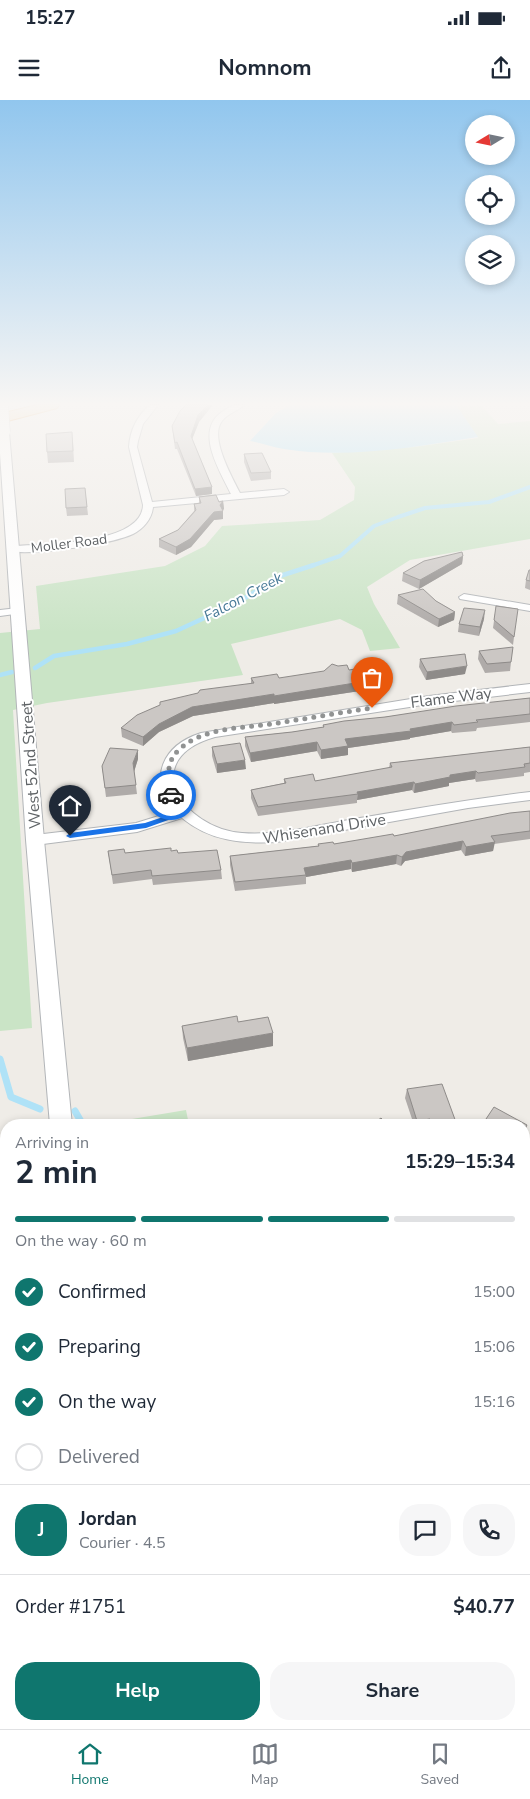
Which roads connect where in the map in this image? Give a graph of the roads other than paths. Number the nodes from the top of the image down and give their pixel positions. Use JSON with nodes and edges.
{"nodes":[{"id":1,"x":7,"y":481,"type":"edge"},
{"id":2,"x":142,"y":481,"type":"edge"},
{"id":3,"x":230,"y":481,"type":"edge"},
{"id":4,"x":284,"y":492,"type":"dead end"},
{"id":5,"x":236,"y":496,"type":"junction"},
{"id":6,"x":148,"y":505,"type":"junction"},
{"id":7,"x":14,"y":549,"type":"junction"},
{"id":8,"x":464,"y":596,"type":"dead end"},
{"id":9,"x":530,"y":608,"type":"edge"},
{"id":10,"x":18,"y":611,"type":"junction"},
{"id":11,"x":0,"y":613,"type":"edge"},
{"id":12,"x":530,"y":688,"type":"edge"},
{"id":13,"x":530,"y":796,"type":"edge"},
{"id":14,"x":183,"y":813,"type":"junction"},
{"id":15,"x":35,"y":840,"type":"junction"},
{"id":16,"x":60,"y":1119,"type":"edge"}],
"edges":[{"from":1,"to":7,"type":"street","name":"West 52nd Street"},
{"from":2,"to":6,"type":"street"},
{"from":3,"to":5,"type":"street"},
{"from":4,"to":5,"type":"street"},
{"from":5,"to":6,"type":"street"},
{"from":6,"to":7,"type":"street","name":"Moller Road"},
{"from":7,"to":10,"type":"street","name":"West 52nd Street"},
{"from":8,"to":9,"type":"street"},
{"from":10,"to":11,"type":"street"},
{"from":10,"to":15,"type":"street","name":"West 52nd Street"},
{"from":12,"to":14,"type":"street","name":"Flame Way"},
{"from":13,"to":14,"type":"street","name":"Whisenand Drive"},
{"from":14,"to":15,"type":"street"},
{"from":15,"to":16,"type":"street","name":"West 52nd Street"}]}
